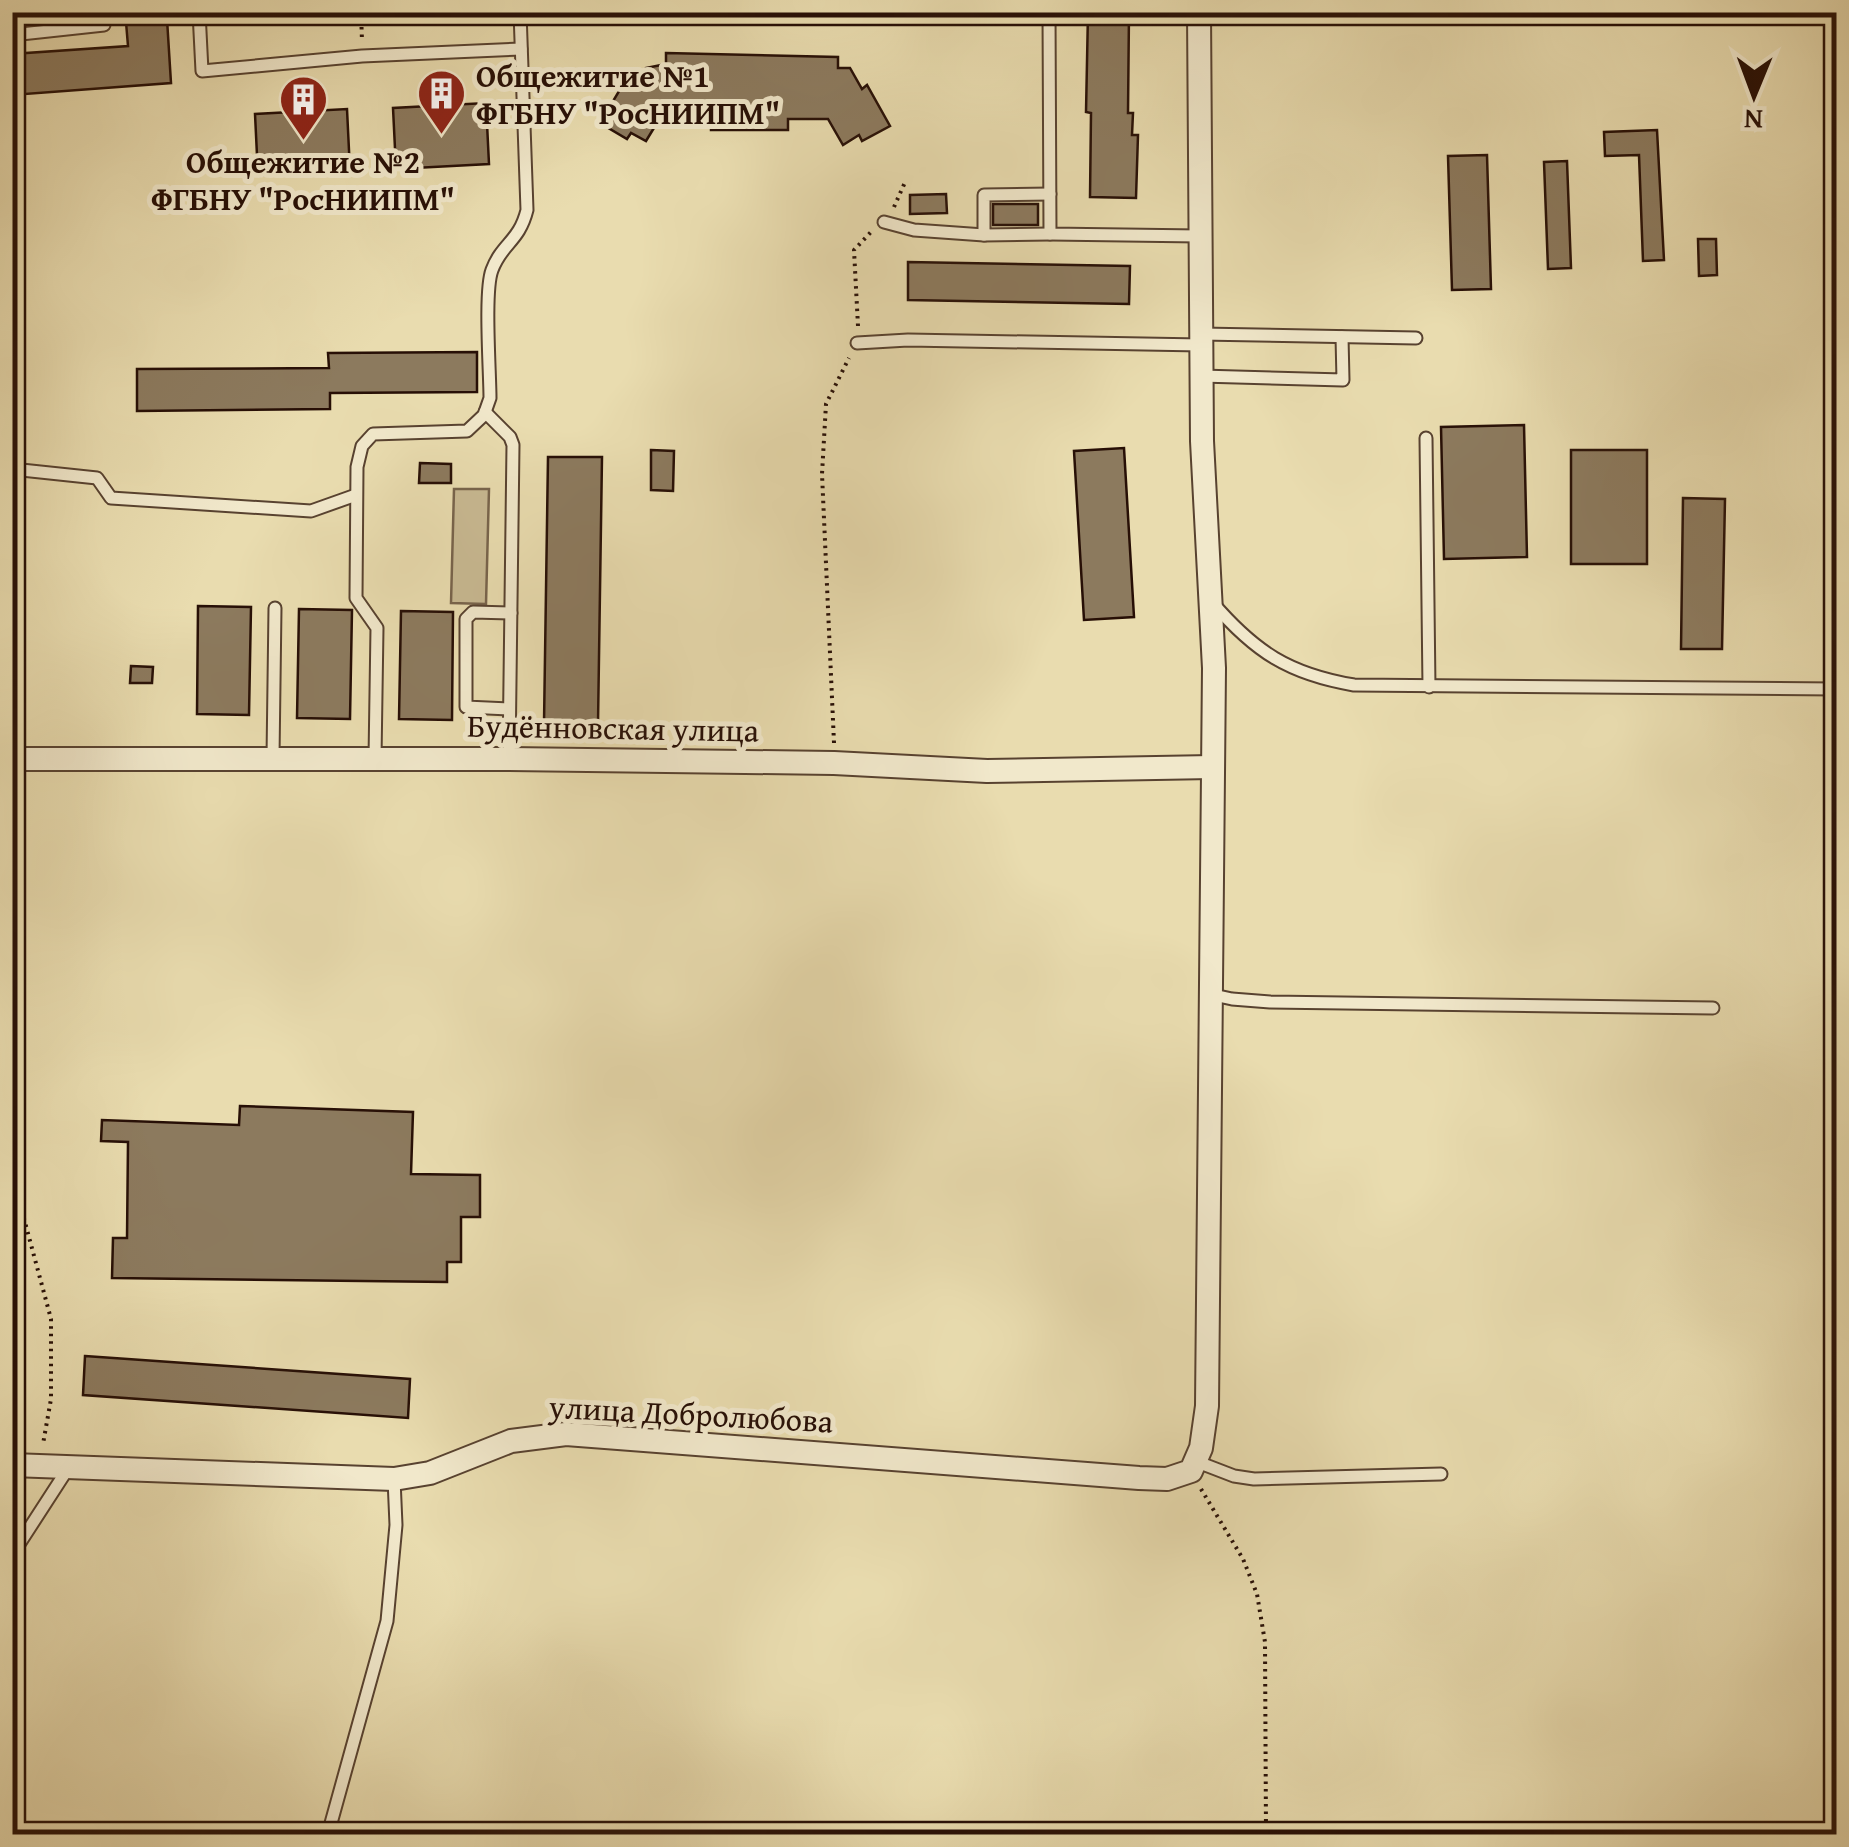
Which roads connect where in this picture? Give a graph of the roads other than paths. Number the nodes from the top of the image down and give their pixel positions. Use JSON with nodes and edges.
{"nodes":[{"id":1,"x":19,"y":12,"type":"edge"},
{"id":2,"x":103,"y":12,"type":"edge"},
{"id":3,"x":199,"y":12,"type":"edge"},
{"id":4,"x":520,"y":12,"type":"edge"},
{"id":5,"x":1048,"y":12,"type":"edge"},
{"id":6,"x":1199,"y":12,"type":"edge"},
{"id":7,"x":521,"y":49,"type":"junction"},
{"id":8,"x":1050,"y":194,"type":"junction"},
{"id":9,"x":884,"y":222,"type":"road end"},
{"id":10,"x":1050,"y":234,"type":"junction"},
{"id":11,"x":984,"y":236,"type":"junction"},
{"id":12,"x":1199,"y":236,"type":"junction"},
{"id":13,"x":1342,"y":337,"type":"junction"},
{"id":14,"x":1416,"y":338,"type":"dead end"},
{"id":15,"x":1201,"y":340,"type":"junction"},
{"id":16,"x":857,"y":343,"type":"road end"},
{"id":17,"x":1201,"y":376,"type":"junction"},
{"id":18,"x":485,"y":412,"type":"junction"},
{"id":19,"x":1426,"y":438,"type":"dead end"},
{"id":20,"x":12,"y":469,"type":"edge"},
{"id":21,"x":356,"y":495,"type":"junction"},
{"id":22,"x":1210,"y":598,"type":"junction"},
{"id":23,"x":275,"y":608,"type":"dead end"},
{"id":24,"x":511,"y":613,"type":"junction"},
{"id":25,"x":1429,"y":687,"type":"junction"},
{"id":26,"x":1836,"y":689,"type":"edge"},
{"id":27,"x":510,"y":709,"type":"junction"},
{"id":28,"x":273,"y":757,"type":"junction"},
{"id":29,"x":375,"y":758,"type":"junction"},
{"id":30,"x":508,"y":759,"type":"junction"},
{"id":31,"x":12,"y":760,"type":"edge"},
{"id":32,"x":1212,"y":767,"type":"junction"},
{"id":33,"x":1209,"y":994,"type":"junction"},
{"id":34,"x":1713,"y":1008,"type":"dead end"},
{"id":35,"x":12,"y":1465,"type":"edge"},
{"id":36,"x":1193,"y":1466,"type":"junction"},
{"id":37,"x":70,"y":1468,"type":"junction"},
{"id":38,"x":1440,"y":1474,"type":"dead end"},
{"id":39,"x":394,"y":1478,"type":"junction"},
{"id":40,"x":12,"y":1555,"type":"edge"},
{"id":41,"x":328,"y":1834,"type":"edge"}],
"edges":[{"from":1,"to":2,"type":"lane"},
{"from":3,"to":7,"type":"lane"},
{"from":4,"to":7,"type":"lane"},
{"from":5,"to":8,"type":"lane"},
{"from":6,"to":12,"type":"street"},
{"from":7,"to":18,"type":"lane"},
{"from":8,"to":10,"type":"lane"},
{"from":8,"to":11,"type":"lane"},
{"from":9,"to":11,"type":"lane"},
{"from":10,"to":11,"type":"lane"},
{"from":10,"to":12,"type":"lane"},
{"from":12,"to":15,"type":"street"},
{"from":13,"to":14,"type":"lane"},
{"from":13,"to":15,"type":"lane"},
{"from":13,"to":17,"type":"lane"},
{"from":15,"to":16,"type":"lane"},
{"from":15,"to":17,"type":"street"},
{"from":17,"to":22,"type":"street"},
{"from":18,"to":21,"type":"lane"},
{"from":18,"to":24,"type":"lane"},
{"from":19,"to":25,"type":"lane"},
{"from":20,"to":21,"type":"lane"},
{"from":21,"to":29,"type":"lane"},
{"from":22,"to":25,"type":"lane"},
{"from":22,"to":32,"type":"street"},
{"from":23,"to":28,"type":"lane"},
{"from":24,"to":27,"type":"lane"},
{"from":24,"to":27,"type":"lane"},
{"from":25,"to":26,"type":"lane"},
{"from":27,"to":30,"type":"lane"},
{"from":28,"to":29,"type":"street","name":"Будённовская улица"},
{"from":28,"to":31,"type":"street","name":"Будённовская улица"},
{"from":29,"to":30,"type":"street","name":"Будённовская улица"},
{"from":30,"to":32,"type":"street","name":"Будённовская улица"},
{"from":32,"to":33,"type":"street"},
{"from":33,"to":34,"type":"lane"},
{"from":33,"to":36,"type":"street"},
{"from":35,"to":37,"type":"street","name":"улица Добролюбова"},
{"from":36,"to":38,"type":"lane"},
{"from":36,"to":39,"type":"street","name":"улица Добролюбова"},
{"from":37,"to":39,"type":"street","name":"улица Добролюбова"},
{"from":37,"to":40,"type":"lane"},
{"from":39,"to":41,"type":"lane"}]}
